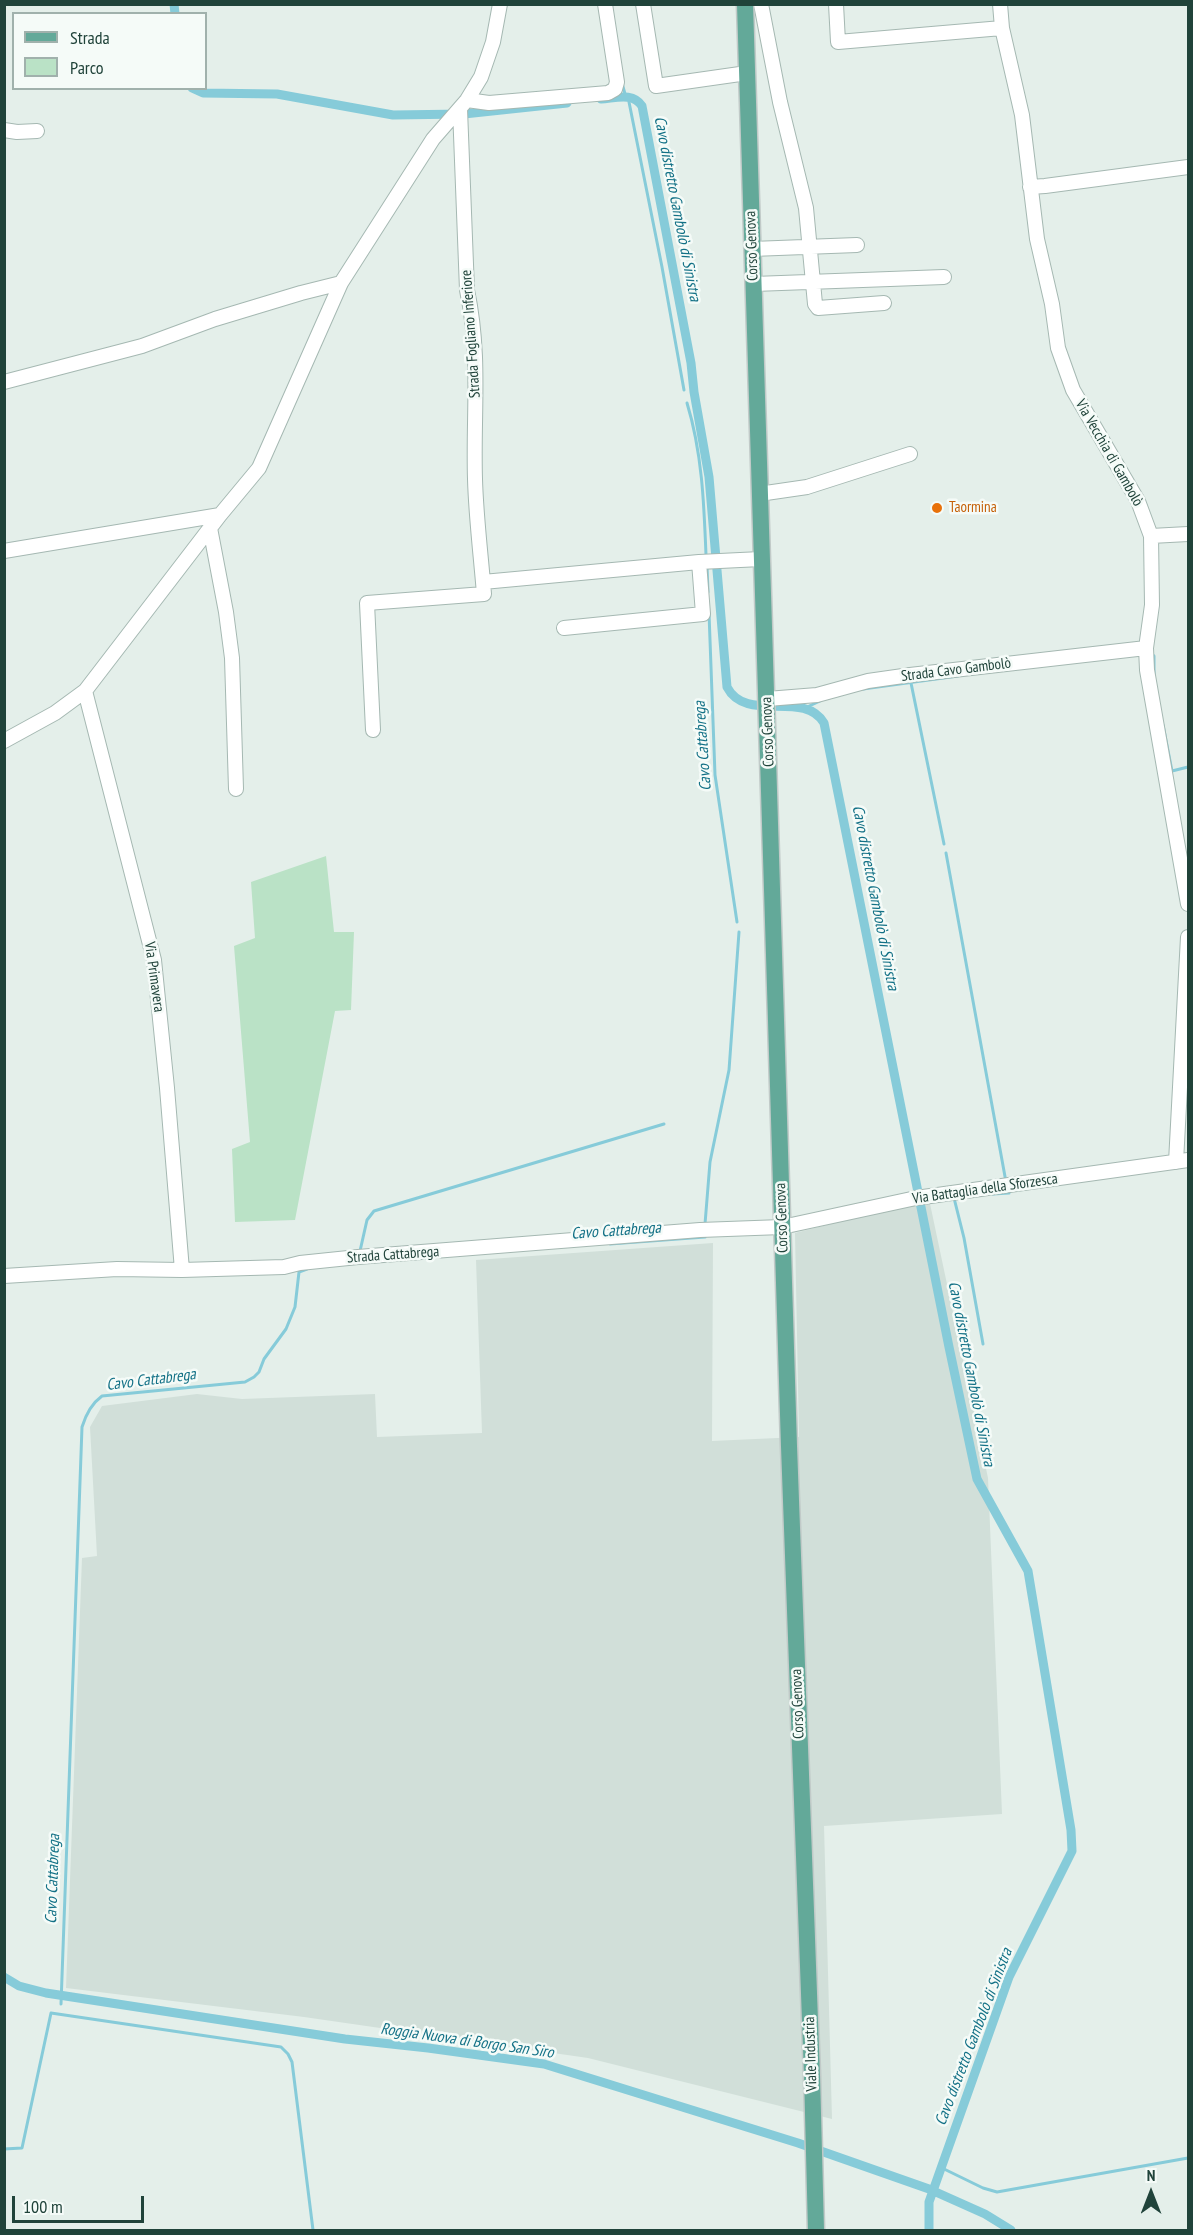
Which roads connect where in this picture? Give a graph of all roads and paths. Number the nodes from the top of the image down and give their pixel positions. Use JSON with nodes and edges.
{"nodes":[{"id":1,"x":500,"y":4,"type":"edge"},
{"id":2,"x":605,"y":4,"type":"edge"},
{"id":3,"x":643,"y":4,"type":"edge"},
{"id":4,"x":744,"y":4,"type":"edge"},
{"id":5,"x":761,"y":4,"type":"edge"},
{"id":6,"x":836,"y":4,"type":"edge"},
{"id":7,"x":1000,"y":4,"type":"edge"},
{"id":8,"x":1002,"y":28,"type":"junction"},
{"id":9,"x":747,"y":73,"type":"junction"},
{"id":10,"x":459,"y":111,"type":"junction"},
{"id":11,"x":4,"y":130,"type":"edge"},
{"id":12,"x":37,"y":131,"type":"dead end"},
{"id":13,"x":1188,"y":167,"type":"edge"},
{"id":14,"x":1030,"y":187,"type":"junction"},
{"id":15,"x":857,"y":245,"type":"dead end"},
{"id":16,"x":811,"y":247,"type":"junction"},
{"id":17,"x":752,"y":249,"type":"junction"},
{"id":18,"x":944,"y":277,"type":"dead end"},
{"id":19,"x":813,"y":282,"type":"junction"},
{"id":20,"x":341,"y":283,"type":"junction"},
{"id":21,"x":754,"y":284,"type":"junction"},
{"id":22,"x":884,"y":303,"type":"dead end"},
{"id":23,"x":4,"y":382,"type":"edge"},
{"id":24,"x":910,"y":454,"type":"dead end"},
{"id":25,"x":759,"y":494,"type":"junction"},
{"id":26,"x":219,"y":515,"type":"junction"},
{"id":27,"x":210,"y":528,"type":"junction"},
{"id":28,"x":1188,"y":534,"type":"edge"},
{"id":29,"x":1151,"y":536,"type":"junction"},
{"id":30,"x":4,"y":551,"type":"edge"},
{"id":31,"x":761,"y":559,"type":"junction"},
{"id":32,"x":711,"y":561,"type":"junction"},
{"id":33,"x":483,"y":588,"type":"junction"},
{"id":34,"x":564,"y":628,"type":"dead end"},
{"id":35,"x":1146,"y":648,"type":"junction"},
{"id":36,"x":85,"y":691,"type":"junction"},
{"id":37,"x":767,"y":704,"type":"junction"},
{"id":38,"x":373,"y":730,"type":"dead end"},
{"id":39,"x":4,"y":741,"type":"edge"},
{"id":40,"x":236,"y":789,"type":"dead end"},
{"id":41,"x":1188,"y":904,"type":"edge"},
{"id":42,"x":1188,"y":937,"type":"edge"},
{"id":43,"x":1182,"y":1161,"type":"edge"},
{"id":44,"x":782,"y":1227,"type":"junction"},
{"id":45,"x":182,"y":1270,"type":"junction"},
{"id":46,"x":4,"y":1275,"type":"edge"},
{"id":47,"x":805,"y":1876,"type":"joint"},
{"id":48,"x":816,"y":2230,"type":"edge"}],
"edges":[{"from":1,"to":10,"type":"street"},
{"from":2,"to":10,"type":"street"},
{"from":3,"to":9,"type":"street"},
{"from":4,"to":9,"type":"main road","name":"Corso Genova"},
{"from":5,"to":16,"type":"street"},
{"from":6,"to":8,"type":"street"},
{"from":7,"to":8,"type":"street","name":"Via Vecchia di Gambolò"},
{"from":8,"to":14,"type":"street","name":"Via Vecchia di Gambolò"},
{"from":9,"to":17,"type":"main road","name":"Corso Genova"},
{"from":10,"to":20,"type":"street"},
{"from":10,"to":33,"type":"street","name":"Strada Fogliano Inferiore"},
{"from":11,"to":12,"type":"street"},
{"from":13,"to":14,"type":"street"},
{"from":14,"to":29,"type":"street","name":"Via Vecchia di Gambolò"},
{"from":15,"to":16,"type":"street"},
{"from":16,"to":17,"type":"street"},
{"from":16,"to":19,"type":"street"},
{"from":17,"to":21,"type":"main road","name":"Corso Genova"},
{"from":18,"to":19,"type":"street"},
{"from":19,"to":21,"type":"street"},
{"from":19,"to":22,"type":"street"},
{"from":20,"to":23,"type":"street"},
{"from":20,"to":26,"type":"street"},
{"from":21,"to":25,"type":"main road","name":"Corso Genova"},
{"from":24,"to":25,"type":"street"},
{"from":25,"to":31,"type":"main road","name":"Corso Genova"},
{"from":26,"to":27,"type":"street"},
{"from":26,"to":30,"type":"street"},
{"from":27,"to":36,"type":"street"},
{"from":27,"to":40,"type":"street"},
{"from":28,"to":29,"type":"street"},
{"from":29,"to":35,"type":"street","name":"Via Vecchia di Gambolò"},
{"from":31,"to":32,"type":"street"},
{"from":31,"to":37,"type":"main road","name":"Corso Genova"},
{"from":32,"to":33,"type":"street"},
{"from":32,"to":34,"type":"street"},
{"from":33,"to":38,"type":"street"},
{"from":35,"to":37,"type":"street","name":"Strada Cavo Gambolò"},
{"from":35,"to":41,"type":"street","name":"Via Vecchia di Gambolò"},
{"from":36,"to":39,"type":"street"},
{"from":36,"to":45,"type":"street","name":"Via Primavera"},
{"from":37,"to":44,"type":"main road","name":"Corso Genova"},
{"from":42,"to":43,"type":"street"},
{"from":43,"to":44,"type":"street","name":"Via Battaglia della Sforzesca"},
{"from":44,"to":45,"type":"street","name":"Strada Cattabrega"},
{"from":44,"to":47,"type":"main road","name":"Corso Genova"},
{"from":45,"to":46,"type":"street","name":"Strada Cattabrega"},
{"from":47,"to":48,"type":"main road","name":"Viale Industria"}]}
